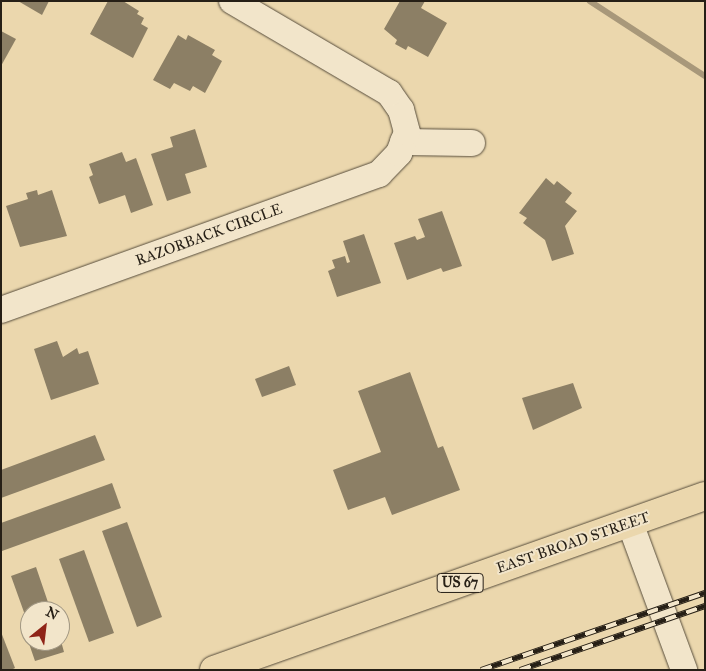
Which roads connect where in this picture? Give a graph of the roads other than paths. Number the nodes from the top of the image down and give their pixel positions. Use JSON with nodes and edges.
{"nodes":[{"id":1,"x":232,"y":1,"type":"edge"},
{"id":2,"x":403,"y":142,"type":"junction"},
{"id":3,"x":472,"y":143,"type":"dead end"},
{"id":4,"x":1,"y":310,"type":"edge"},
{"id":5,"x":705,"y":496,"type":"edge"},
{"id":6,"x":630,"y":523,"type":"junction"},
{"id":7,"x":214,"y":670,"type":"edge"},
{"id":8,"x":684,"y":670,"type":"edge"}],
"edges":[{"from":1,"to":2,"type":"street"},
{"from":2,"to":3,"type":"street"},
{"from":2,"to":4,"type":"street","name":"RAZORBACK CIRCLE"},
{"from":5,"to":6,"type":"main road","name":"EAST BROAD STREET","number":"US 67"},
{"from":6,"to":7,"type":"main road","name":"EAST BROAD STREET","number":"US 67"},
{"from":6,"to":8,"type":"street"}]}
